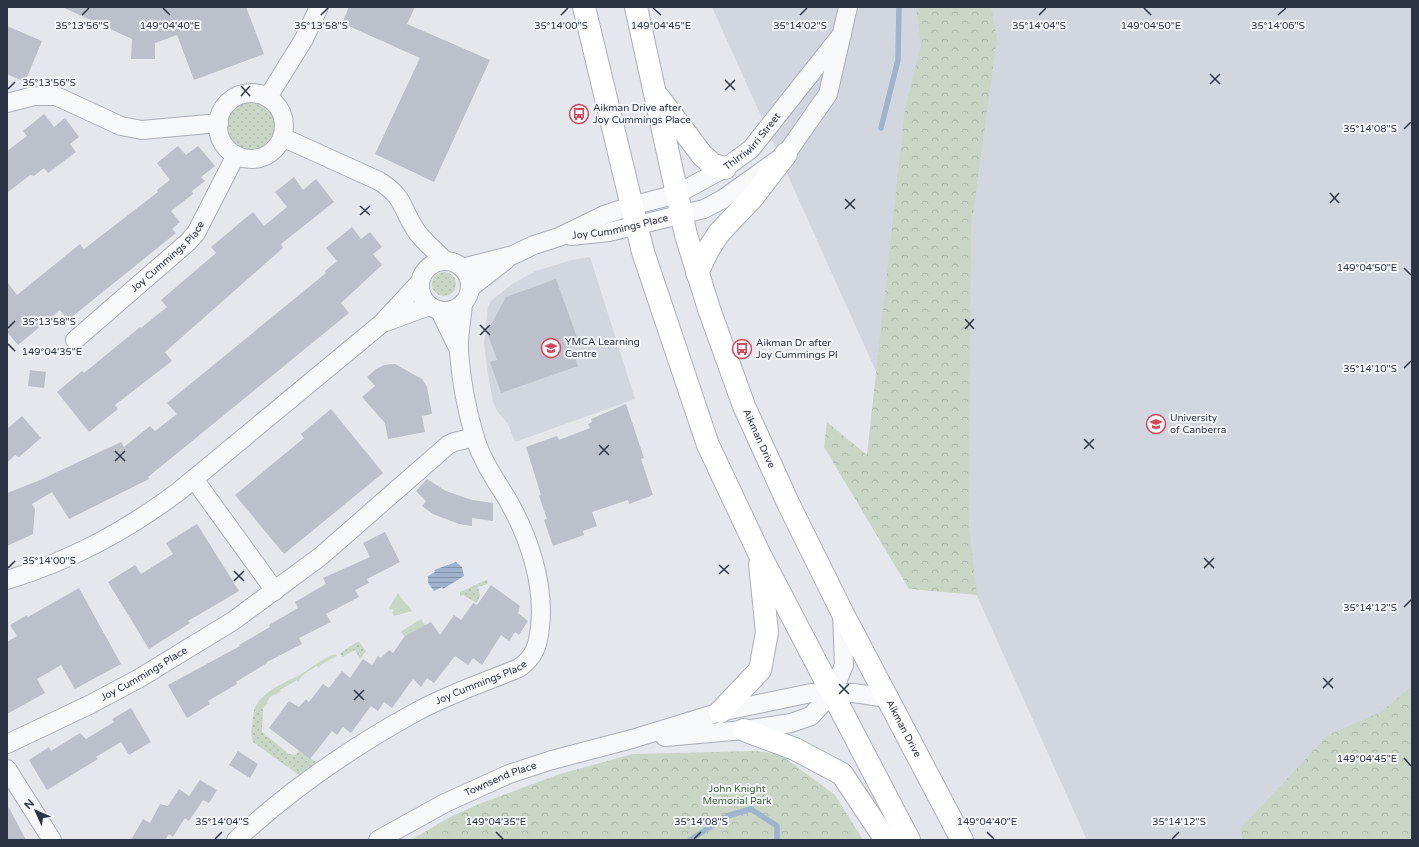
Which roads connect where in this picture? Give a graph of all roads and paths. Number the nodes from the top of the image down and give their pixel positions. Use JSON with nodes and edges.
{"nodes":[{"id":1,"x":319,"y":7,"type":"edge"},
{"id":2,"x":584,"y":7,"type":"edge"},
{"id":3,"x":636,"y":7,"type":"edge"},
{"id":4,"x":848,"y":7,"type":"edge"},
{"id":5,"x":842,"y":34,"type":"junction"},
{"id":6,"x":654,"y":92,"type":"junction"},
{"id":7,"x":268,"y":97,"type":"junction"},
{"id":8,"x":7,"y":103,"type":"edge"},
{"id":9,"x":219,"y":123,"type":"junction"},
{"id":10,"x":282,"y":137,"type":"junction"},
{"id":11,"x":786,"y":154,"type":"junction"},
{"id":12,"x":236,"y":155,"type":"junction"},
{"id":13,"x":725,"y":168,"type":"junction"},
{"id":14,"x":679,"y":205,"type":"junction"},
{"id":15,"x":633,"y":216,"type":"junction"},
{"id":16,"x":417,"y":232,"type":"junction"},
{"id":17,"x":513,"y":255,"type":"junction"},
{"id":18,"x":445,"y":261,"type":"junction"},
{"id":19,"x":462,"y":268,"type":"junction"},
{"id":20,"x":697,"y":273,"type":"junction"},
{"id":21,"x":421,"y":278,"type":"junction"},
{"id":22,"x":466,"y":296,"type":"junction"},
{"id":23,"x":435,"y":309,"type":"junction"},
{"id":24,"x":381,"y":324,"type":"junction"},
{"id":25,"x":75,"y":340,"type":"dead end"},
{"id":26,"x":459,"y":351,"type":"junction"},
{"id":27,"x":475,"y":437,"type":"junction"},
{"id":28,"x":194,"y":478,"type":"junction"},
{"id":29,"x":759,"y":554,"type":"junction"},
{"id":30,"x":7,"y":580,"type":"edge"},
{"id":31,"x":275,"y":591,"type":"junction"},
{"id":32,"x":842,"y":612,"type":"junction"},
{"id":33,"x":832,"y":692,"type":"junction"},
{"id":34,"x":887,"y":698,"type":"junction"},
{"id":35,"x":720,"y":712,"type":"junction"},
{"id":36,"x":744,"y":730,"type":"junction"},
{"id":37,"x":632,"y":739,"type":"junction"},
{"id":38,"x":7,"y":744,"type":"edge"},
{"id":39,"x":7,"y":769,"type":"edge"},
{"id":40,"x":52,"y":840,"type":"edge"},
{"id":41,"x":236,"y":840,"type":"edge"},
{"id":42,"x":378,"y":840,"type":"edge"},
{"id":43,"x":886,"y":840,"type":"edge"},
{"id":44,"x":909,"y":840,"type":"edge"},
{"id":45,"x":962,"y":840,"type":"edge"}],
"edges":[{"from":1,"to":7,"type":"street"},
{"from":2,"to":15,"type":"main road"},
{"from":3,"to":6,"type":"main road","name":"Aikman Drive"},
{"from":4,"to":5,"type":"street","name":"Thirriwirri Street"},
{"from":5,"to":11,"type":"street","name":"Thirriwirri Street"},
{"from":5,"to":13,"type":"street","name":"Thirriwirri Street"},
{"from":6,"to":13,"type":"main road"},
{"from":6,"to":14,"type":"main road","name":"Aikman Drive"},
{"from":7,"to":9,"type":"street"},
{"from":7,"to":10,"type":"street"},
{"from":8,"to":9,"type":"street"},
{"from":9,"to":12,"type":"street"},
{"from":10,"to":12,"type":"street"},
{"from":10,"to":16,"type":"street","name":"Joy Cummings Place"},
{"from":11,"to":14,"type":"street","name":"Thirriwirri Street"},
{"from":11,"to":20,"type":"main road"},
{"from":12,"to":25,"type":"street","name":"Joy Cummings Place"},
{"from":13,"to":14,"type":"street","name":"Thirriwirri Street"},
{"from":14,"to":15,"type":"street","name":"Thirriwirri Street"},
{"from":14,"to":20,"type":"main road","name":"Aikman Drive"},
{"from":15,"to":17,"type":"street","name":"Joy Cummings Place"},
{"from":15,"to":29,"type":"main road"},
{"from":16,"to":18,"type":"street","name":"Joy Cummings Place"},
{"from":16,"to":21,"type":"street","name":"Joy Cummings Place"},
{"from":17,"to":19,"type":"street","name":"Joy Cummings Place"},
{"from":17,"to":22,"type":"street","name":"Joy Cummings Place"},
{"from":18,"to":19,"type":"street","name":"Joy Cummings Place"},
{"from":18,"to":21,"type":"street","name":"Joy Cummings Place"},
{"from":19,"to":22,"type":"street","name":"Joy Cummings Place"},
{"from":20,"to":32,"type":"main road","name":"Aikman Drive"},
{"from":21,"to":23,"type":"street","name":"Joy Cummings Place"},
{"from":21,"to":24,"type":"street","name":"Joy Cummings Place"},
{"from":22,"to":23,"type":"street","name":"Joy Cummings Place"},
{"from":22,"to":26,"type":"street","name":"Joy Cummings Place"},
{"from":23,"to":24,"type":"street","name":"Joy Cummings Place"},
{"from":23,"to":26,"type":"street","name":"Joy Cummings Place"},
{"from":24,"to":28,"type":"street","name":"Joy Cummings Place"},
{"from":26,"to":27,"type":"street","name":"Joy Cummings Place"},
{"from":27,"to":31,"type":"street","name":"Joy Cummings Place"},
{"from":27,"to":41,"type":"street","name":"Joy Cummings Place"},
{"from":28,"to":30,"type":"street","name":"Joy Cummings Place"},
{"from":28,"to":31,"type":"street"},
{"from":29,"to":33,"type":"main road"},
{"from":29,"to":35,"type":"main road"},
{"from":31,"to":38,"type":"street","name":"Joy Cummings Place"},
{"from":32,"to":33,"type":"street","name":"Townsend Place"},
{"from":32,"to":34,"type":"main road","name":"Aikman Drive"},
{"from":33,"to":34,"type":"street","name":"Townsend Place"},
{"from":33,"to":35,"type":"street","name":"Townsend Place"},
{"from":33,"to":36,"type":"street","name":"Townsend Place"},
{"from":33,"to":44,"type":"main road"},
{"from":34,"to":45,"type":"main road","name":"Aikman Drive"},
{"from":35,"to":37,"type":"street","name":"Townsend Place"},
{"from":36,"to":37,"type":"street","name":"Townsend Place"},
{"from":36,"to":43,"type":"main road"},
{"from":37,"to":42,"type":"street","name":"Townsend Place"},
{"from":39,"to":40,"type":"street"}]}
